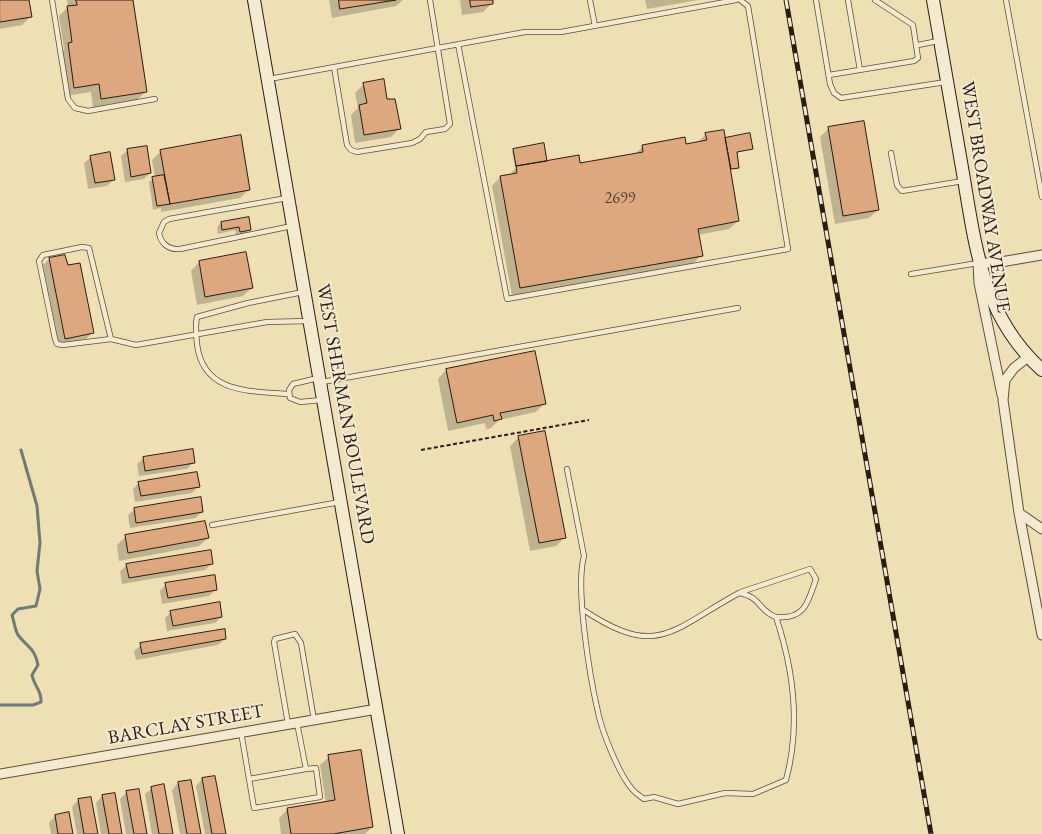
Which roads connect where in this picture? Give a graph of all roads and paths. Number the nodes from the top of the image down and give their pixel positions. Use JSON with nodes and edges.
{"nodes":[{"id":1,"x":52,"y":0,"type":"edge"},
{"id":2,"x":254,"y":0,"type":"edge"},
{"id":3,"x":430,"y":0,"type":"edge"},
{"id":4,"x":590,"y":0,"type":"edge"},
{"id":5,"x":736,"y":0,"type":"edge"},
{"id":6,"x":740,"y":0,"type":"edge"},
{"id":7,"x":816,"y":0,"type":"edge"},
{"id":8,"x":848,"y":0,"type":"edge"},
{"id":9,"x":875,"y":0,"type":"edge"},
{"id":10,"x":933,"y":0,"type":"edge"},
{"id":11,"x":1006,"y":0,"type":"edge"},
{"id":12,"x":595,"y":26,"type":"junction"},
{"id":13,"x":940,"y":41,"type":"junction"},
{"id":14,"x":458,"y":44,"type":"junction"},
{"id":15,"x":918,"y":45,"type":"junction"},
{"id":16,"x":438,"y":48,"type":"junction"},
{"id":17,"x":334,"y":67,"type":"junction"},
{"id":18,"x":860,"y":70,"type":"junction"},
{"id":19,"x":829,"y":76,"type":"junction"},
{"id":20,"x":268,"y":79,"type":"junction"},
{"id":21,"x":947,"y":81,"type":"junction"},
{"id":22,"x":155,"y":99,"type":"dead end"},
{"id":23,"x":891,"y":153,"type":"dead end"},
{"id":24,"x":964,"y":181,"type":"junction"},
{"id":25,"x":1042,"y":196,"type":"edge"},
{"id":26,"x":288,"y":198,"type":"junction"},
{"id":27,"x":293,"y":225,"type":"junction"},
{"id":28,"x":1042,"y":255,"type":"edge"},
{"id":29,"x":978,"y":263,"type":"junction"},
{"id":30,"x":911,"y":274,"type":"dead end"},
{"id":31,"x":305,"y":292,"type":"junction"},
{"id":32,"x":738,"y":308,"type":"dead end"},
{"id":33,"x":310,"y":322,"type":"junction"},
{"id":34,"x":196,"y":334,"type":"junction"},
{"id":35,"x":111,"y":339,"type":"junction"},
{"id":36,"x":1028,"y":357,"type":"junction"},
{"id":37,"x":1042,"y":370,"type":"edge"},
{"id":38,"x":320,"y":380,"type":"junction"},
{"id":39,"x":289,"y":394,"type":"junction"},
{"id":40,"x":324,"y":400,"type":"junction"},
{"id":41,"x":1003,"y":400,"type":"junction"},
{"id":42,"x":589,"y":420,"type":"dead end"},
{"id":43,"x":421,"y":450,"type":"dead end"},
{"id":44,"x":567,"y":469,"type":"dead end"},
{"id":45,"x":341,"y":502,"type":"junction"},
{"id":46,"x":1019,"y":513,"type":"junction"},
{"id":47,"x":212,"y":526,"type":"dead end"},
{"id":48,"x":1042,"y":529,"type":"edge"},
{"id":49,"x":740,"y":593,"type":"junction"},
{"id":50,"x":582,"y":609,"type":"junction"},
{"id":51,"x":776,"y":617,"type":"junction"},
{"id":52,"x":1042,"y":635,"type":"edge"},
{"id":53,"x":377,"y":709,"type":"junction"},
{"id":54,"x":314,"y":720,"type":"junction"},
{"id":55,"x":292,"y":723,"type":"junction"},
{"id":56,"x":241,"y":732,"type":"junction"},
{"id":57,"x":306,"y":769,"type":"junction"},
{"id":58,"x":0,"y":774,"type":"edge"},
{"id":59,"x":249,"y":779,"type":"junction"},
{"id":60,"x":398,"y":834,"type":"edge"}],
"edges":[{"from":1,"to":22,"type":"lane"},
{"from":2,"to":20,"type":"main road","name":"WEST SHERMAN BOULEVARD"},
{"from":3,"to":16,"type":"lane"},
{"from":4,"to":12,"type":"lane"},
{"from":5,"to":12,"type":"lane"},
{"from":6,"to":14,"type":"lane"},
{"from":7,"to":19,"type":"lane"},
{"from":8,"to":18,"type":"lane"},
{"from":9,"to":15,"type":"lane"},
{"from":10,"to":13,"type":"main road","name":"WEST BROADWAY AVENUE"},
{"from":11,"to":25,"type":"lane"},
{"from":12,"to":14,"type":"lane"},
{"from":13,"to":15,"type":"lane"},
{"from":13,"to":21,"type":"main road","name":"WEST BROADWAY AVENUE"},
{"from":14,"to":16,"type":"lane"},
{"from":15,"to":18,"type":"lane"},
{"from":16,"to":17,"type":"lane"},
{"from":16,"to":17,"type":"lane"},
{"from":17,"to":20,"type":"lane"},
{"from":18,"to":19,"type":"lane"},
{"from":19,"to":21,"type":"lane"},
{"from":20,"to":26,"type":"main road","name":"WEST SHERMAN BOULEVARD"},
{"from":21,"to":24,"type":"main road","name":"WEST BROADWAY AVENUE"},
{"from":23,"to":24,"type":"lane"},
{"from":24,"to":29,"type":"main road","name":"WEST BROADWAY AVENUE"},
{"from":26,"to":27,"type":"main road","name":"WEST SHERMAN BOULEVARD"},
{"from":26,"to":27,"type":"lane"},
{"from":27,"to":31,"type":"main road","name":"WEST SHERMAN BOULEVARD"},
{"from":28,"to":29,"type":"street"},
{"from":29,"to":30,"type":"lane"},
{"from":29,"to":36,"type":"main road"},
{"from":29,"to":41,"type":"street","name":"WEST BROADWAY AVENUE"},
{"from":31,"to":33,"type":"main road","name":"WEST SHERMAN BOULEVARD"},
{"from":31,"to":34,"type":"lane"},
{"from":32,"to":38,"type":"lane"},
{"from":33,"to":34,"type":"lane"},
{"from":33,"to":38,"type":"main road","name":"WEST SHERMAN BOULEVARD"},
{"from":34,"to":35,"type":"lane"},
{"from":34,"to":39,"type":"lane"},
{"from":35,"to":35,"type":"lane"},
{"from":36,"to":37,"type":"main road"},
{"from":36,"to":41,"type":"street","name":"WEST BROADWAY AVENUE"},
{"from":38,"to":39,"type":"lane"},
{"from":38,"to":40,"type":"main road","name":"WEST SHERMAN BOULEVARD"},
{"from":39,"to":40,"type":"lane"},
{"from":40,"to":45,"type":"main road","name":"WEST SHERMAN BOULEVARD"},
{"from":41,"to":46,"type":"street","name":"WEST BROADWAY AVENUE"},
{"from":42,"to":43,"type":"path"},
{"from":44,"to":50,"type":"lane"},
{"from":45,"to":47,"type":"lane"},
{"from":45,"to":53,"type":"main road","name":"WEST SHERMAN BOULEVARD"},
{"from":46,"to":48,"type":"street"},
{"from":46,"to":52,"type":"street","name":"WEST BROADWAY AVENUE"},
{"from":49,"to":50,"type":"lane"},
{"from":49,"to":51,"type":"lane"},
{"from":49,"to":51,"type":"lane"},
{"from":50,"to":51,"type":"lane"},
{"from":53,"to":54,"type":"street","name":"BARCLAY STREET"},
{"from":53,"to":60,"type":"main road","name":"WEST SHERMAN BOULEVARD"},
{"from":54,"to":55,"type":"street","name":"BARCLAY STREET"},
{"from":54,"to":55,"type":"lane"},
{"from":55,"to":56,"type":"street","name":"BARCLAY STREET"},
{"from":55,"to":57,"type":"lane"},
{"from":56,"to":58,"type":"street","name":"BARCLAY STREET"},
{"from":56,"to":59,"type":"lane"},
{"from":57,"to":59,"type":"lane"},
{"from":57,"to":59,"type":"lane"}]}
